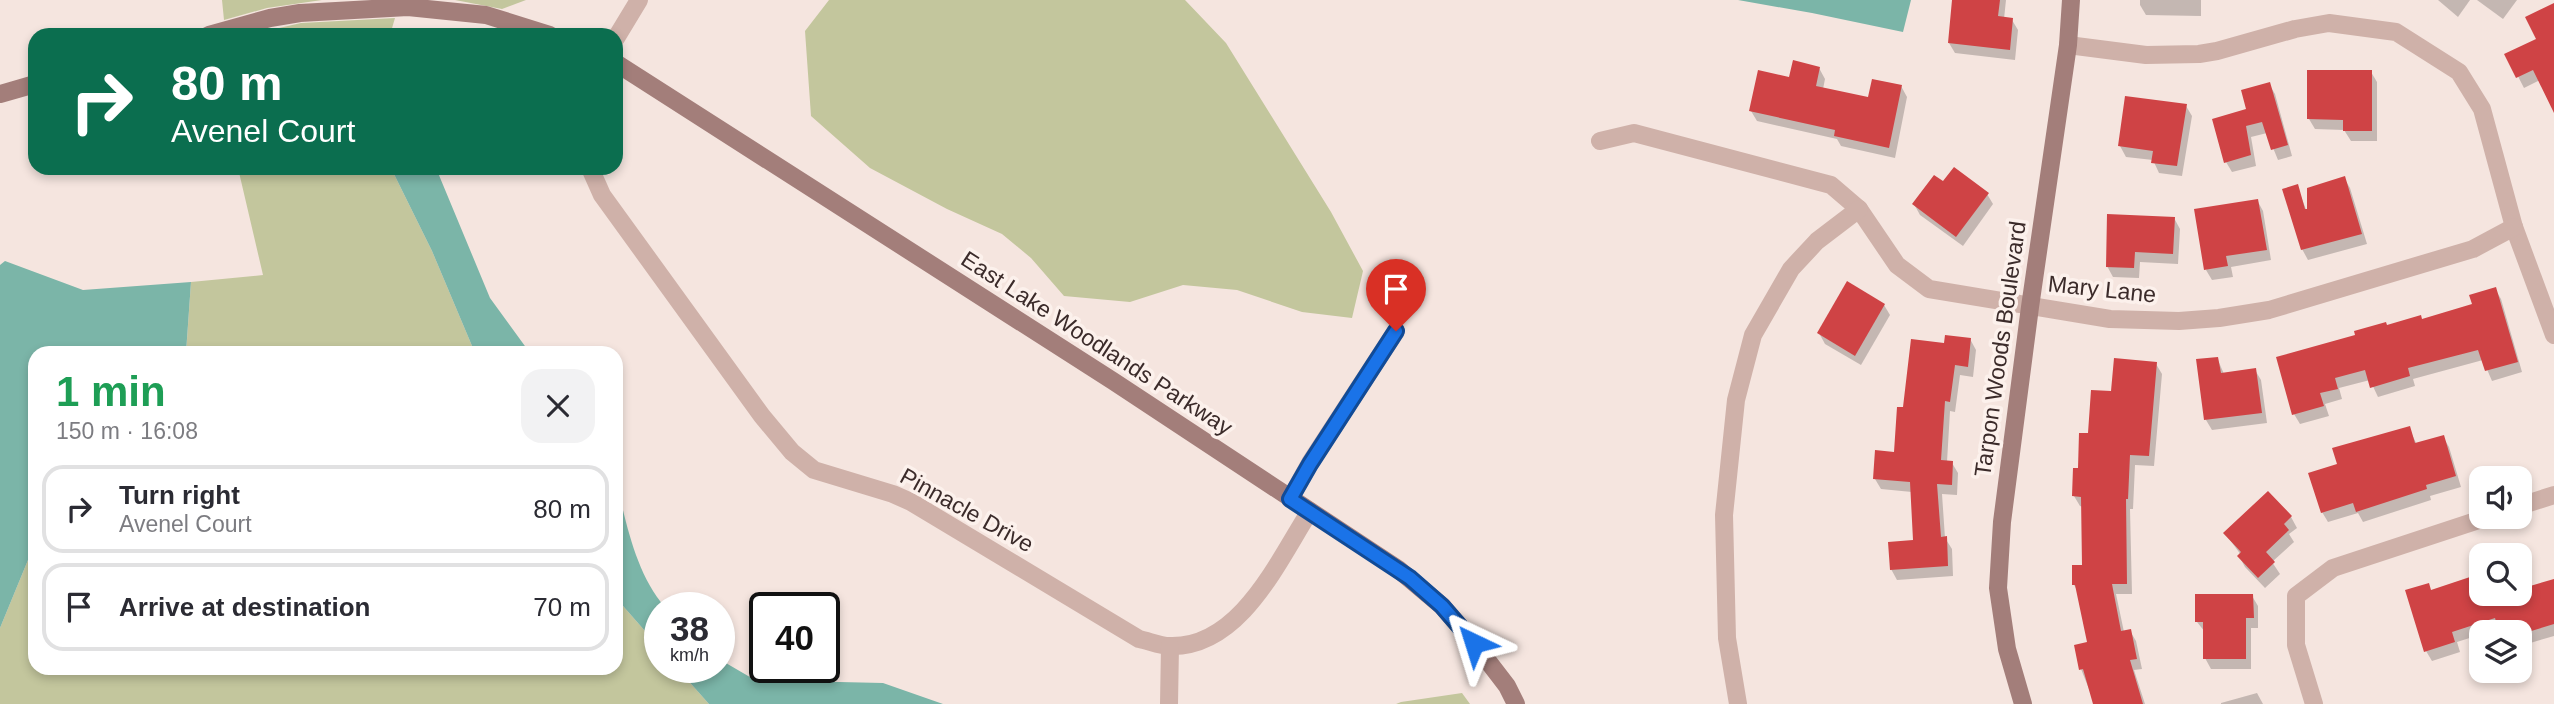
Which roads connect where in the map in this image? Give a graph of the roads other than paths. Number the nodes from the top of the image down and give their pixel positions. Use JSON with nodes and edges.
{"nodes":[{"id":1,"x":639,"y":0,"type":"edge"},
{"id":2,"x":2071,"y":0,"type":"edge"},
{"id":3,"x":234,"y":28,"type":"edge"},
{"id":4,"x":528,"y":28,"type":"edge"},
{"id":5,"x":622,"y":28,"type":"edge"},
{"id":6,"x":2068,"y":45,"type":"junction"},
{"id":7,"x":623,"y":67,"type":"edge"},
{"id":8,"x":28,"y":85,"type":"edge"},
{"id":9,"x":0,"y":94,"type":"edge"},
{"id":10,"x":1600,"y":141,"type":"dead end"},
{"id":11,"x":593,"y":175,"type":"edge"},
{"id":12,"x":1859,"y":209,"type":"junction"},
{"id":13,"x":2514,"y":227,"type":"junction"},
{"id":14,"x":2030,"y":307,"type":"junction"},
{"id":15,"x":1396,"y":331,"type":"dead end"},
{"id":16,"x":2554,"y":335,"type":"edge"},
{"id":17,"x":2554,"y":495,"type":"edge"},
{"id":18,"x":1290,"y":499,"type":"junction"},
{"id":19,"x":2532,"y":502,"type":"edge"},
{"id":20,"x":1310,"y":511,"type":"junction"},
{"id":21,"x":2469,"y":523,"type":"edge"},
{"id":22,"x":1170,"y":646,"type":"junction"},
{"id":23,"x":1169,"y":704,"type":"edge"},
{"id":24,"x":1516,"y":704,"type":"edge"},
{"id":25,"x":1738,"y":704,"type":"edge"},
{"id":26,"x":2023,"y":704,"type":"edge"},
{"id":27,"x":2314,"y":704,"type":"edge"}],
"edges":[{"from":1,"to":5,"type":"street"},
{"from":2,"to":6,"type":"street","name":"Tarpon Woods Boulevard"},
{"from":3,"to":4,"type":"street"},
{"from":6,"to":13,"type":"street"},
{"from":6,"to":14,"type":"street","name":"Tarpon Woods Boulevard"},
{"from":7,"to":18,"type":"street","name":"East Lake Woodlands Parkway"},
{"from":8,"to":9,"type":"street"},
{"from":10,"to":12,"type":"street","name":"Mary Lane"},
{"from":11,"to":22,"type":"street","name":"Pinnacle Drive"},
{"from":12,"to":14,"type":"street","name":"Mary Lane"},
{"from":12,"to":25,"type":"street"},
{"from":13,"to":14,"type":"street","name":"Mary Lane"},
{"from":13,"to":16,"type":"street"},
{"from":14,"to":26,"type":"street","name":"Tarpon Woods Boulevard"},
{"from":15,"to":18,"type":"street"},
{"from":17,"to":19,"type":"street"},
{"from":18,"to":20,"type":"street","name":"East Lake Woodlands Parkway"},
{"from":20,"to":22,"type":"street","name":"Pinnacle Drive"},
{"from":20,"to":24,"type":"street","name":"East Lake Woodlands Parkway"},
{"from":21,"to":27,"type":"street"},
{"from":22,"to":23,"type":"street"}]}
